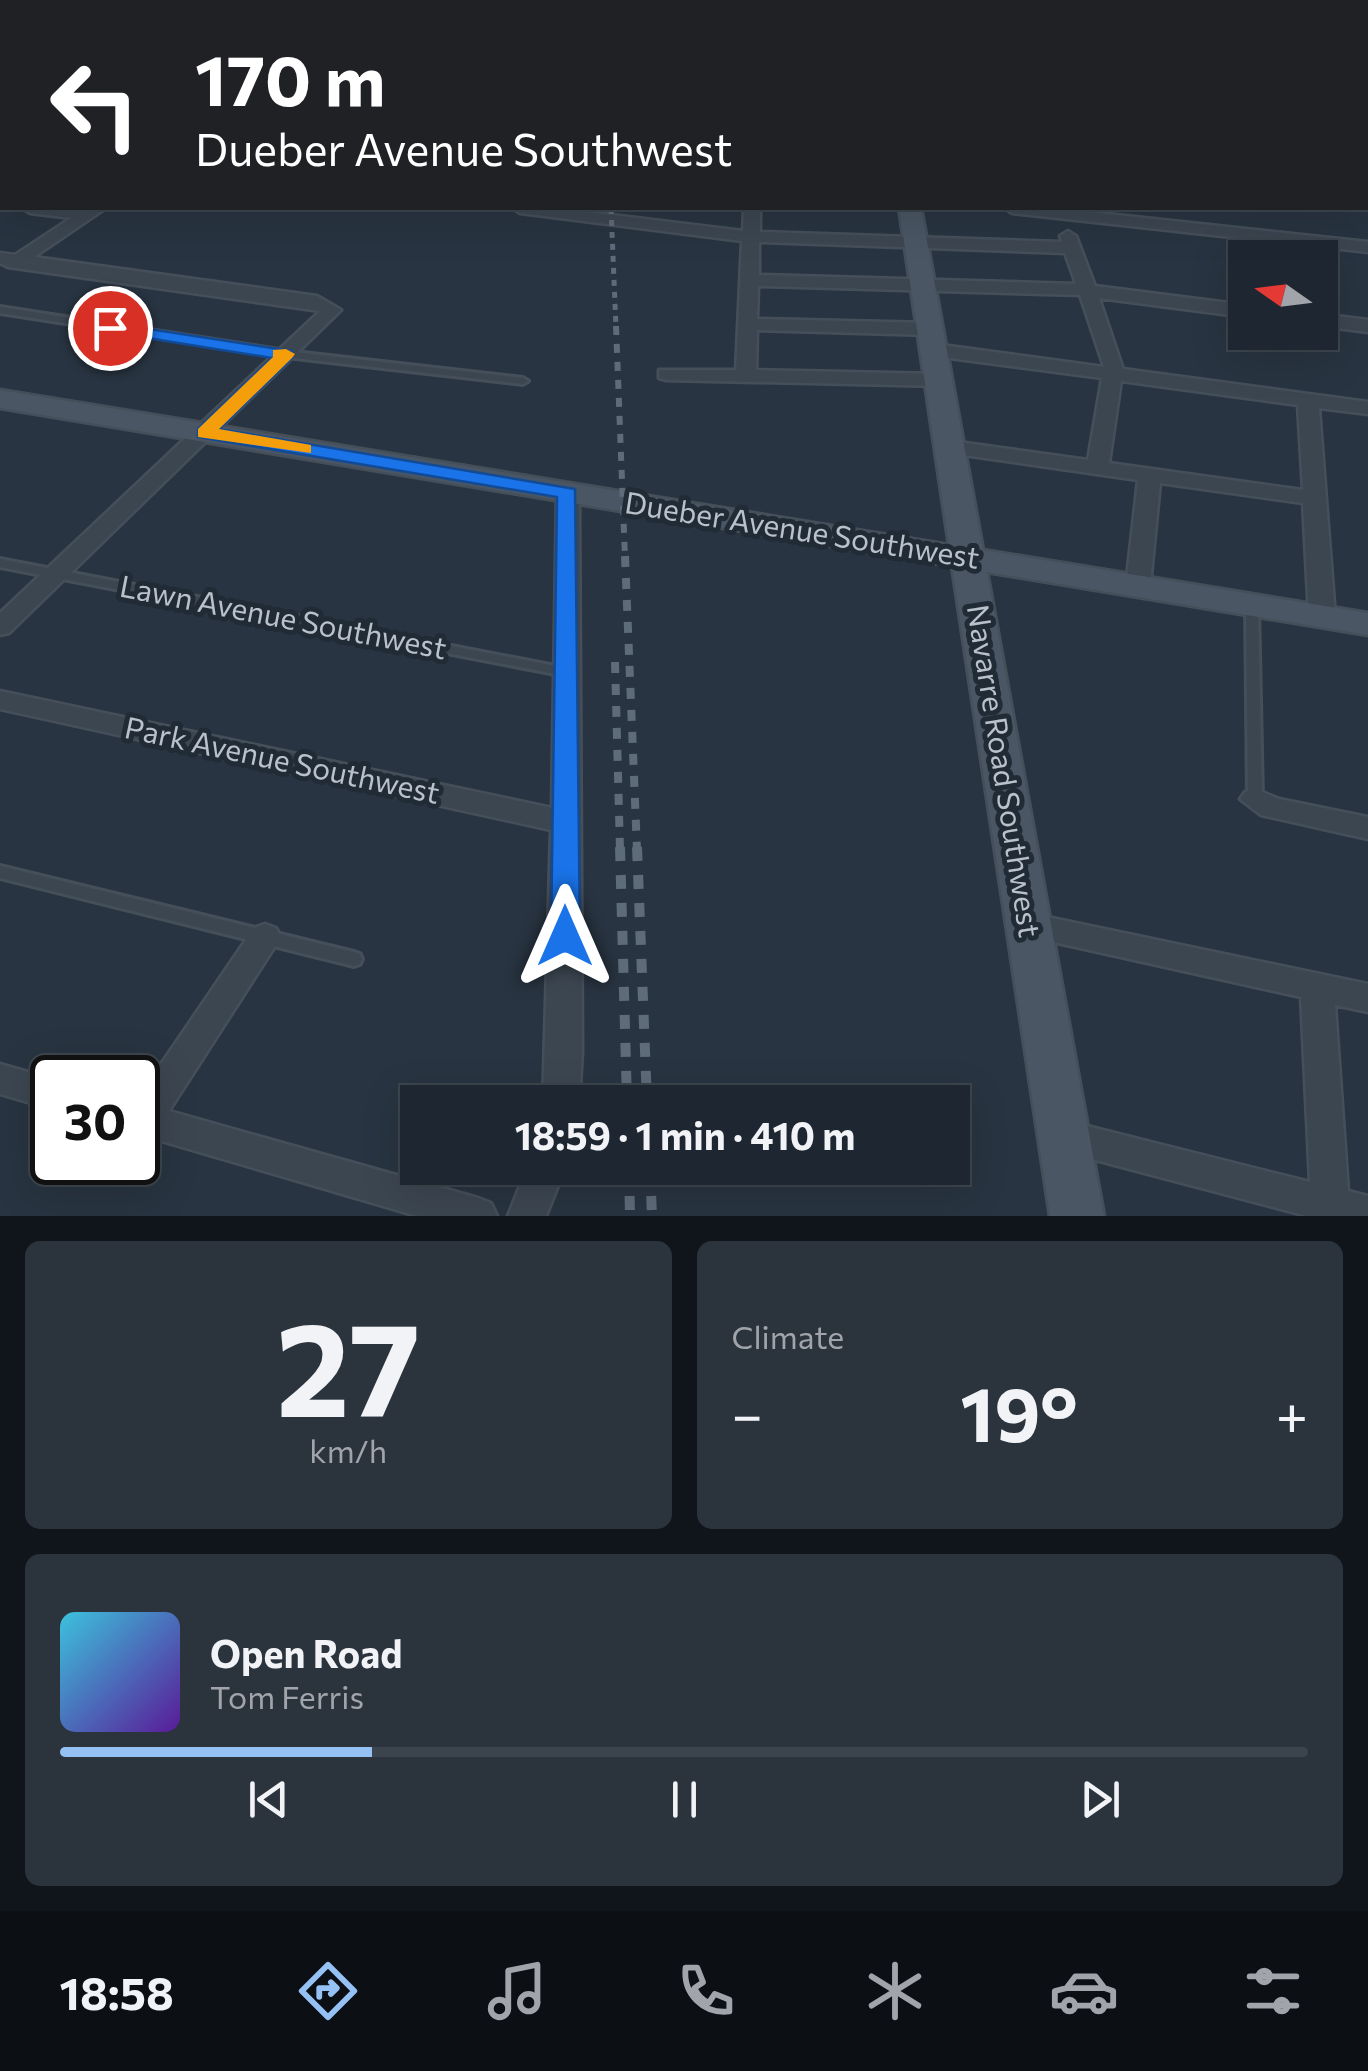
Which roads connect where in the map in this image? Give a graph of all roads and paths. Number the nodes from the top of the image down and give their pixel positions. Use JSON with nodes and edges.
{"nodes":[{"id":1,"x":536,"y":210,"type":"edge"},
{"id":2,"x":752,"y":210,"type":"edge"},
{"id":3,"x":910,"y":210,"type":"edge"},
{"id":4,"x":1059,"y":210,"type":"edge"},
{"id":5,"x":92,"y":211,"type":"edge"},
{"id":6,"x":1163,"y":216,"type":"edge"},
{"id":7,"x":752,"y":237,"type":"junction"},
{"id":8,"x":916,"y":243,"type":"junction"},
{"id":9,"x":1073,"y":248,"type":"junction"},
{"id":10,"x":1368,"y":248,"type":"edge"},
{"id":11,"x":9,"y":259,"type":"edge"},
{"id":12,"x":0,"y":272,"type":"edge"},
{"id":13,"x":750,"y":280,"type":"junction"},
{"id":14,"x":924,"y":285,"type":"junction"},
{"id":15,"x":1090,"y":292,"type":"junction"},
{"id":16,"x":1228,"y":309,"type":"edge"},
{"id":17,"x":0,"y":310,"type":"edge"},
{"id":18,"x":1338,"y":322,"type":"edge"},
{"id":19,"x":748,"y":324,"type":"junction"},
{"id":20,"x":1368,"y":326,"type":"edge"},
{"id":21,"x":933,"y":340,"type":"junction"},
{"id":22,"x":286,"y":354,"type":"junction"},
{"id":23,"x":1112,"y":373,"type":"junction"},
{"id":24,"x":666,"y":374,"type":"dead end"},
{"id":25,"x":746,"y":376,"type":"junction"},
{"id":26,"x":940,"y":380,"type":"junction"},
{"id":27,"x":523,"y":381,"type":"dead end"},
{"id":28,"x":0,"y":399,"type":"edge"},
{"id":29,"x":1308,"y":400,"type":"junction"},
{"id":30,"x":1368,"y":408,"type":"edge"},
{"id":31,"x":204,"y":433,"type":"junction"},
{"id":32,"x":950,"y":447,"type":"junction"},
{"id":33,"x":1097,"y":468,"type":"junction"},
{"id":34,"x":1150,"y":474,"type":"junction"},
{"id":35,"x":568,"y":493,"type":"junction"},
{"id":36,"x":1313,"y":498,"type":"junction"},
{"id":37,"x":968,"y":558,"type":"junction"},
{"id":38,"x":0,"y":563,"type":"edge"},
{"id":39,"x":56,"y":573,"type":"junction"},
{"id":40,"x":1138,"y":586,"type":"junction"},
{"id":41,"x":1252,"y":605,"type":"junction"},
{"id":42,"x":1322,"y":616,"type":"junction"},
{"id":43,"x":1368,"y":624,"type":"edge"},
{"id":44,"x":0,"y":627,"type":"edge"},
{"id":45,"x":566,"y":672,"type":"junction"},
{"id":46,"x":0,"y":700,"type":"edge"},
{"id":47,"x":1255,"y":799,"type":"joint"},
{"id":48,"x":565,"y":822,"type":"junction"},
{"id":49,"x":1368,"y":828,"type":"edge"},
{"id":50,"x":0,"y":872,"type":"edge"},
{"id":51,"x":1028,"y":925,"type":"junction"},
{"id":52,"x":264,"y":937,"type":"junction"},
{"id":53,"x":354,"y":959,"type":"dead end"},
{"id":54,"x":1317,"y":986,"type":"junction"},
{"id":55,"x":1368,"y":998,"type":"edge"},
{"id":56,"x":0,"y":1079,"type":"edge"},
{"id":57,"x":562,"y":1085,"type":"edge"},
{"id":58,"x":30,"y":1088,"type":"edge"},
{"id":59,"x":160,"y":1090,"type":"edge"},
{"id":60,"x":160,"y":1125,"type":"edge"},
{"id":61,"x":1062,"y":1136,"type":"junction"},
{"id":62,"x":539,"y":1185,"type":"edge"},
{"id":63,"x":1330,"y":1205,"type":"junction"},
{"id":64,"x":1368,"y":1214,"type":"edge"},
{"id":65,"x":478,"y":1216,"type":"edge"},
{"id":66,"x":527,"y":1216,"type":"edge"},
{"id":67,"x":1077,"y":1216,"type":"edge"}],
"edges":[{"from":1,"to":7,"type":"street"},
{"from":2,"to":7,"type":"street"},
{"from":3,"to":8,"type":"street","name":"Navarre Road Southwest"},
{"from":4,"to":6,"type":"street"},
{"from":4,"to":9,"type":"street"},
{"from":5,"to":11,"type":"street"},
{"from":6,"to":10,"type":"street"},
{"from":7,"to":8,"type":"street"},
{"from":7,"to":13,"type":"street"},
{"from":8,"to":9,"type":"street"},
{"from":8,"to":14,"type":"street","name":"Navarre Road Southwest"},
{"from":9,"to":15,"type":"street"},
{"from":11,"to":12,"type":"street"},
{"from":11,"to":22,"type":"street"},
{"from":13,"to":14,"type":"street"},
{"from":13,"to":19,"type":"street"},
{"from":14,"to":15,"type":"street"},
{"from":14,"to":21,"type":"street","name":"Navarre Road Southwest"},
{"from":15,"to":16,"type":"street"},
{"from":15,"to":23,"type":"street"},
{"from":17,"to":22,"type":"lane"},
{"from":18,"to":20,"type":"street"},
{"from":19,"to":21,"type":"street"},
{"from":19,"to":25,"type":"street"},
{"from":21,"to":23,"type":"street"},
{"from":21,"to":26,"type":"street","name":"Navarre Road Southwest"},
{"from":22,"to":27,"type":"lane"},
{"from":22,"to":31,"type":"street"},
{"from":23,"to":29,"type":"street"},
{"from":23,"to":33,"type":"street"},
{"from":24,"to":25,"type":"street"},
{"from":25,"to":26,"type":"street"},
{"from":26,"to":32,"type":"street","name":"Navarre Road Southwest"},
{"from":28,"to":31,"type":"street","name":"Dueber Avenue Southwest"},
{"from":29,"to":30,"type":"street"},
{"from":29,"to":36,"type":"street"},
{"from":31,"to":35,"type":"street","name":"Dueber Avenue Southwest"},
{"from":31,"to":39,"type":"street"},
{"from":32,"to":33,"type":"street"},
{"from":32,"to":37,"type":"street","name":"Navarre Road Southwest"},
{"from":33,"to":34,"type":"street"},
{"from":34,"to":36,"type":"street"},
{"from":34,"to":40,"type":"street"},
{"from":35,"to":37,"type":"street","name":"Dueber Avenue Southwest"},
{"from":35,"to":45,"type":"street"},
{"from":36,"to":42,"type":"street"},
{"from":37,"to":40,"type":"street","name":"Dueber Avenue Southwest"},
{"from":37,"to":51,"type":"street","name":"Navarre Road Southwest"},
{"from":38,"to":39,"type":"lane","name":"Lawn Avenue Southwest"},
{"from":39,"to":44,"type":"street"},
{"from":39,"to":45,"type":"lane","name":"Lawn Avenue Southwest"},
{"from":40,"to":41,"type":"street","name":"Dueber Avenue Southwest"},
{"from":41,"to":42,"type":"street","name":"Dueber Avenue Southwest"},
{"from":41,"to":47,"type":"lane"},
{"from":42,"to":43,"type":"street","name":"Dueber Avenue Southwest"},
{"from":45,"to":48,"type":"street"},
{"from":46,"to":48,"type":"street","name":"Park Avenue Southwest"},
{"from":47,"to":49,"type":"street"},
{"from":48,"to":57,"type":"street"},
{"from":50,"to":52,"type":"lane"},
{"from":51,"to":54,"type":"street"},
{"from":51,"to":61,"type":"street","name":"Navarre Road Southwest"},
{"from":52,"to":53,"type":"lane"},
{"from":52,"to":59,"type":"street"},
{"from":54,"to":55,"type":"street"},
{"from":54,"to":63,"type":"street"},
{"from":56,"to":58,"type":"street"},
{"from":60,"to":65,"type":"street"},
{"from":61,"to":63,"type":"street"},
{"from":61,"to":67,"type":"street","name":"Navarre Road Southwest"},
{"from":62,"to":66,"type":"street"},
{"from":63,"to":64,"type":"street"}]}
